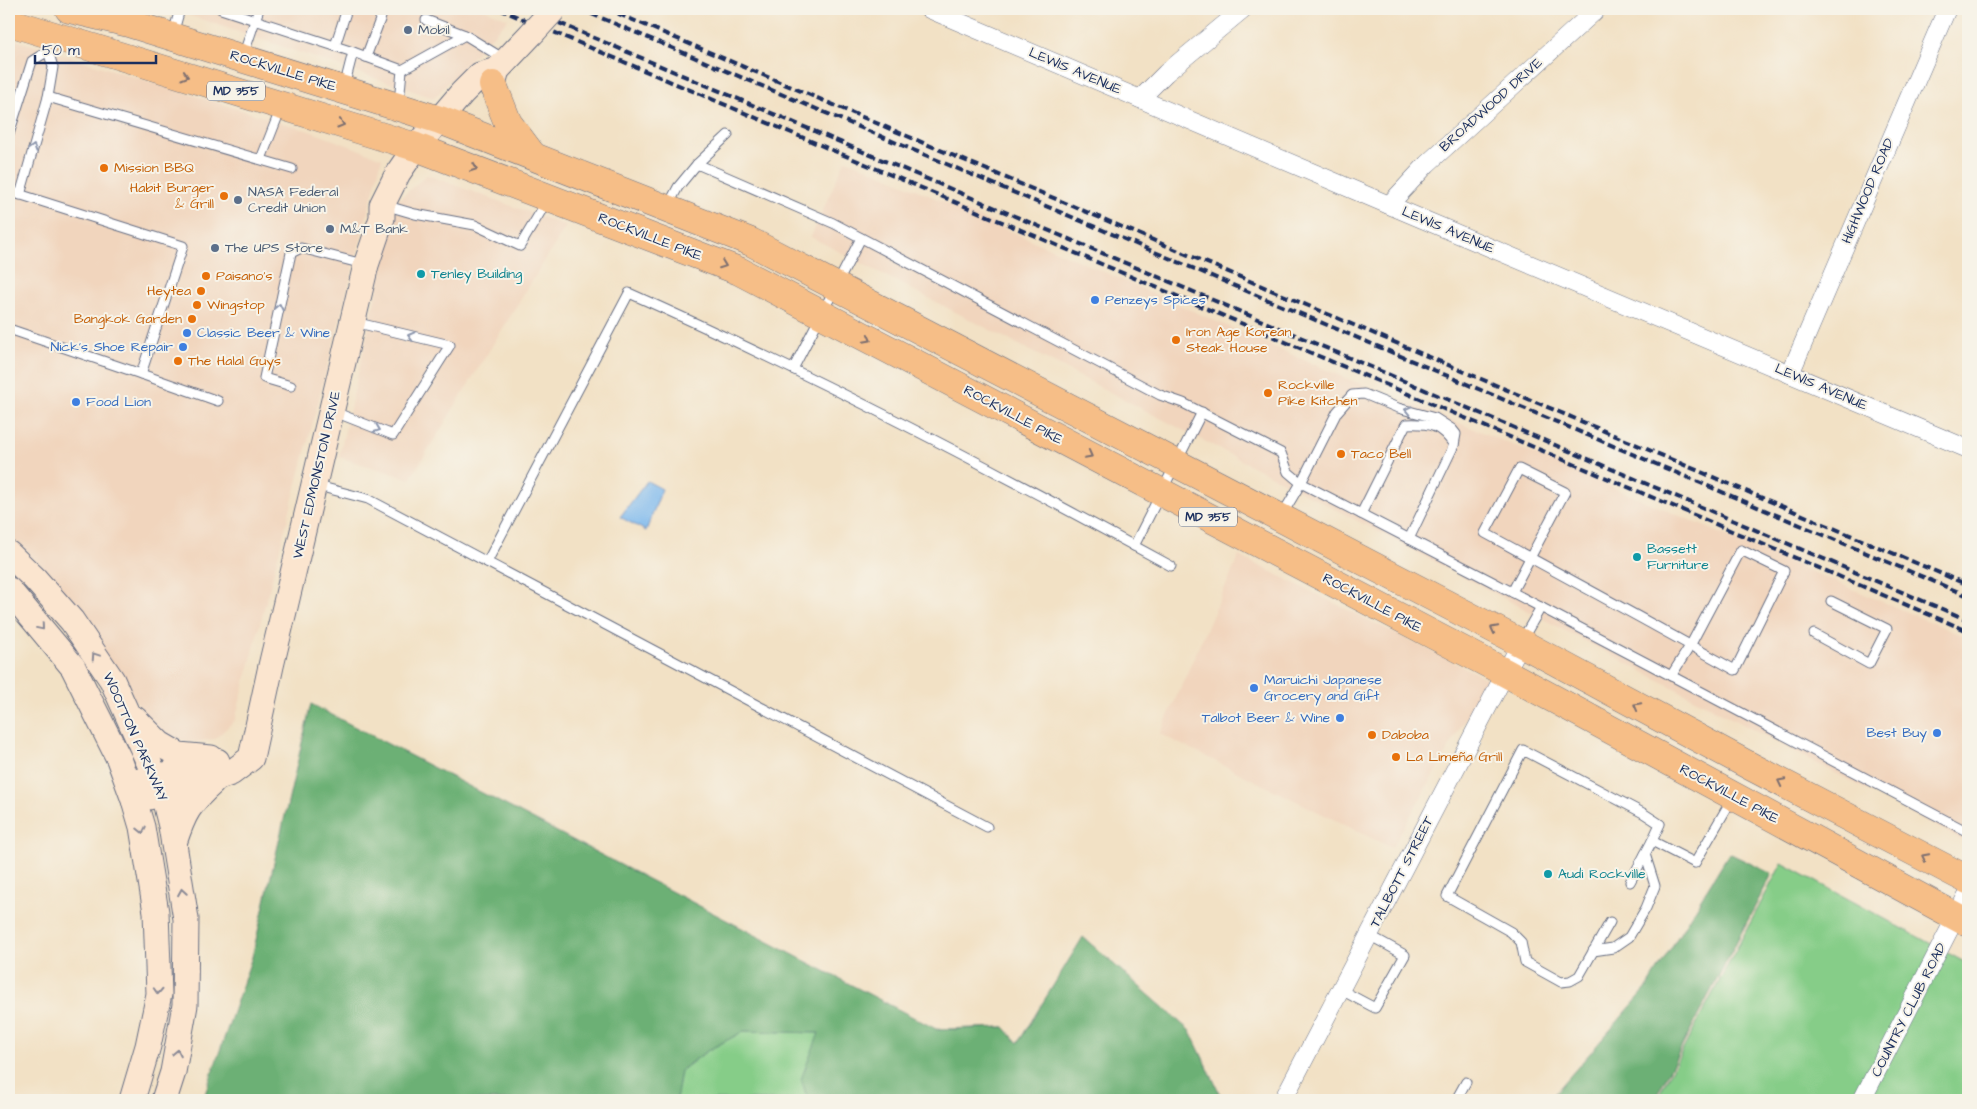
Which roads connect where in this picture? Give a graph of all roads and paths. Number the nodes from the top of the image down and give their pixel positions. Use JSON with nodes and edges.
{"nodes":[{"id":1,"x":180,"y":9,"type":"edge"},
{"id":2,"x":221,"y":9,"type":"edge"},
{"id":3,"x":259,"y":9,"type":"edge"},
{"id":4,"x":347,"y":9,"type":"edge"},
{"id":5,"x":554,"y":9,"type":"edge"},
{"id":6,"x":929,"y":9,"type":"edge"},
{"id":7,"x":1243,"y":9,"type":"edge"},
{"id":8,"x":1596,"y":9,"type":"edge"},
{"id":9,"x":1947,"y":9,"type":"edge"},
{"id":10,"x":380,"y":17,"type":"dead end"},
{"id":11,"x":254,"y":20,"type":"junction"},
{"id":12,"x":426,"y":20,"type":"dead end"},
{"id":13,"x":9,"y":22,"type":"edge"},
{"id":14,"x":60,"y":25,"type":"edge"},
{"id":15,"x":465,"y":34,"type":"junction"},
{"id":16,"x":172,"y":37,"type":"junction"},
{"id":17,"x":335,"y":46,"type":"junction"},
{"id":18,"x":354,"y":52,"type":"junction"},
{"id":19,"x":366,"y":57,"type":"junction"},
{"id":20,"x":242,"y":58,"type":"junction"},
{"id":21,"x":402,"y":70,"type":"junction"},
{"id":22,"x":499,"y":72,"type":"junction"},
{"id":23,"x":343,"y":90,"type":"junction"},
{"id":24,"x":48,"y":98,"type":"junction"},
{"id":25,"x":1140,"y":99,"type":"junction"},
{"id":26,"x":282,"y":106,"type":"junction"},
{"id":27,"x":398,"y":107,"type":"junction"},
{"id":28,"x":445,"y":122,"type":"junction"},
{"id":29,"x":9,"y":134,"type":"edge"},
{"id":30,"x":728,"y":135,"type":"dead end"},
{"id":31,"x":422,"y":149,"type":"junction"},
{"id":32,"x":532,"y":156,"type":"junction"},
{"id":33,"x":262,"y":160,"type":"junction"},
{"id":34,"x":697,"y":164,"type":"junction"},
{"id":35,"x":292,"y":169,"type":"dead end"},
{"id":36,"x":9,"y":191,"type":"edge"},
{"id":37,"x":20,"y":195,"type":"junction"},
{"id":38,"x":545,"y":196,"type":"junction"},
{"id":39,"x":1389,"y":205,"type":"junction"},
{"id":40,"x":667,"y":208,"type":"junction"},
{"id":41,"x":386,"y":213,"type":"junction"},
{"id":42,"x":861,"y":238,"type":"junction"},
{"id":43,"x":366,"y":265,"type":"junction"},
{"id":44,"x":835,"y":286,"type":"junction"},
{"id":45,"x":820,"y":314,"type":"junction"},
{"id":46,"x":353,"y":321,"type":"junction"},
{"id":47,"x":9,"y":329,"type":"edge"},
{"id":48,"x":792,"y":369,"type":"junction"},
{"id":49,"x":141,"y":374,"type":"junction"},
{"id":50,"x":1790,"y":374,"type":"junction"},
{"id":51,"x":291,"y":386,"type":"dead end"},
{"id":52,"x":218,"y":401,"type":"dead end"},
{"id":53,"x":332,"y":411,"type":"junction"},
{"id":54,"x":1202,"y":412,"type":"junction"},
{"id":55,"x":1454,"y":445,"type":"junction"},
{"id":56,"x":1968,"y":449,"type":"edge"},
{"id":57,"x":1177,"y":464,"type":"junction"},
{"id":58,"x":1301,"y":483,"type":"junction"},
{"id":59,"x":314,"y":485,"type":"junction"},
{"id":60,"x":1162,"y":493,"type":"junction"},
{"id":61,"x":1361,"y":514,"type":"junction"},
{"id":62,"x":1281,"y":518,"type":"junction"},
{"id":63,"x":1409,"y":539,"type":"junction"},
{"id":64,"x":1134,"y":546,"type":"junction"},
{"id":65,"x":9,"y":554,"type":"edge"},
{"id":66,"x":1530,"y":558,"type":"junction"},
{"id":67,"x":487,"y":562,"type":"junction"},
{"id":68,"x":1171,"y":566,"type":"dead end"},
{"id":69,"x":9,"y":590,"type":"edge"},
{"id":70,"x":1512,"y":592,"type":"junction"},
{"id":71,"x":1831,"y":601,"type":"dead end"},
{"id":72,"x":1541,"y":607,"type":"junction"},
{"id":73,"x":1814,"y":634,"type":"dead end"},
{"id":74,"x":1521,"y":643,"type":"junction"},
{"id":75,"x":1690,"y":646,"type":"junction"},
{"id":76,"x":1506,"y":673,"type":"junction"},
{"id":77,"x":1671,"y":676,"type":"junction"},
{"id":78,"x":128,"y":714,"type":"junction"},
{"id":79,"x":1750,"y":766,"type":"junction"},
{"id":80,"x":219,"y":769,"type":"junction"},
{"id":81,"x":159,"y":786,"type":"junction"},
{"id":82,"x":131,"y":792,"type":"junction"},
{"id":83,"x":1734,"y":796,"type":"junction"},
{"id":84,"x":987,"y":827,"type":"dead end"},
{"id":85,"x":1968,"y":832,"type":"edge"},
{"id":86,"x":1652,"y":841,"type":"junction"},
{"id":87,"x":174,"y":843,"type":"junction"},
{"id":88,"x":1645,"y":854,"type":"junction"},
{"id":89,"x":1968,"y":880,"type":"edge"},
{"id":90,"x":1630,"y":882,"type":"dead end"},
{"id":91,"x":1968,"y":892,"type":"edge"},
{"id":92,"x":1962,"y":920,"type":"edge"},
{"id":93,"x":1610,"y":922,"type":"dead end"},
{"id":94,"x":1369,"y":935,"type":"junction"},
{"id":95,"x":1593,"y":951,"type":"junction"},
{"id":96,"x":1341,"y":990,"type":"junction"},
{"id":97,"x":1466,"y":1082,"type":"dead end"},
{"id":98,"x":132,"y":1100,"type":"edge"},
{"id":99,"x":164,"y":1100,"type":"edge"},
{"id":100,"x":1284,"y":1100,"type":"edge"},
{"id":101,"x":1456,"y":1100,"type":"edge"},
{"id":102,"x":1862,"y":1100,"type":"edge"}],
"edges":[{"from":1,"to":16,"type":"lane"},
{"from":2,"to":11,"type":"lane"},
{"from":3,"to":11,"type":"lane"},
{"from":4,"to":17,"type":"lane"},
{"from":5,"to":22,"type":"main road","name":"WEST EDMONSTON DRIVE","bridge":true},
{"from":6,"to":25,"type":"street","name":"LEWIS AVENUE"},
{"from":7,"to":25,"type":"street"},
{"from":8,"to":39,"type":"street","name":"BROADWOOD DRIVE"},
{"from":9,"to":50,"type":"street","name":"HIGHWOOD ROAD"},
{"from":10,"to":19,"type":"lane"},
{"from":11,"to":17,"type":"lane"},
{"from":11,"to":20,"type":"lane"},
{"from":12,"to":15,"type":"lane"},
{"from":13,"to":14,"type":"main road","name":"ROCKVILLE PIKE","number":"MD 355"},
{"from":14,"to":16,"type":"main road","name":"ROCKVILLE PIKE","number":"MD 355"},
{"from":14,"to":24,"type":"lane"},
{"from":14,"to":26,"type":"main road","name":"ROCKVILLE PIKE","number":"MD 355","one_way":true},
{"from":14,"to":29,"type":"lane"},
{"from":15,"to":21,"type":"lane"},
{"from":15,"to":22,"type":"lane"},
{"from":16,"to":20,"type":"main road","name":"ROCKVILLE PIKE","number":"MD 355"},
{"from":17,"to":18,"type":"lane"},
{"from":18,"to":19,"type":"lane"},
{"from":18,"to":23,"type":"lane"},
{"from":19,"to":21,"type":"lane"},
{"from":20,"to":23,"type":"main road","name":"ROCKVILLE PIKE","number":"MD 355"},
{"from":21,"to":27,"type":"lane"},
{"from":22,"to":28,"type":"main road","name":"WEST EDMONSTON DRIVE"},
{"from":22,"to":32,"type":"main road"},
{"from":23,"to":27,"type":"main road","name":"ROCKVILLE PIKE","number":"MD 355"},
{"from":24,"to":33,"type":"lane"},
{"from":37,"to":24,"type":"lane","one_way":true},
{"from":25,"to":39,"type":"street","name":"LEWIS AVENUE"},
{"from":26,"to":31,"type":"main road","name":"ROCKVILLE PIKE","number":"MD 355","one_way":true},
{"from":26,"to":33,"type":"lane"},
{"from":27,"to":28,"type":"main road","name":"ROCKVILLE PIKE","number":"MD 355"},
{"from":28,"to":31,"type":"main road","name":"WEST EDMONSTON DRIVE"},
{"from":28,"to":32,"type":"main road","name":"ROCKVILLE PIKE","number":"MD 355"},
{"from":30,"to":34,"type":"lane"},
{"from":31,"to":38,"type":"main road","name":"ROCKVILLE PIKE","number":"MD 355","one_way":true},
{"from":31,"to":41,"type":"main road","name":"WEST EDMONSTON DRIVE"},
{"from":32,"to":40,"type":"main road","name":"ROCKVILLE PIKE","number":"MD 355"},
{"from":33,"to":35,"type":"lane"},
{"from":34,"to":40,"type":"lane"},
{"from":34,"to":42,"type":"lane"},
{"from":36,"to":37,"type":"lane"},
{"from":37,"to":49,"type":"lane"},
{"from":38,"to":41,"type":"lane"},
{"from":38,"to":45,"type":"main road","name":"ROCKVILLE PIKE","number":"MD 355","one_way":true},
{"from":39,"to":50,"type":"street","name":"LEWIS AVENUE"},
{"from":40,"to":44,"type":"main road","name":"ROCKVILLE PIKE","number":"MD 355"},
{"from":41,"to":43,"type":"main road","name":"WEST EDMONSTON DRIVE"},
{"from":42,"to":44,"type":"lane"},
{"from":42,"to":54,"type":"lane"},
{"from":43,"to":46,"type":"main road","name":"WEST EDMONSTON DRIVE"},
{"from":51,"to":43,"type":"lane","one_way":true},
{"from":44,"to":45,"type":"lane"},
{"from":44,"to":57,"type":"main road","name":"ROCKVILLE PIKE","number":"MD 355"},
{"from":45,"to":48,"type":"lane"},
{"from":45,"to":60,"type":"main road","name":"ROCKVILLE PIKE","number":"MD 355","one_way":true},
{"from":46,"to":53,"type":"main road","name":"WEST EDMONSTON DRIVE"},
{"from":53,"to":46,"type":"lane","one_way":true},
{"from":47,"to":49,"type":"lane"},
{"from":48,"to":64,"type":"lane"},
{"from":48,"to":67,"type":"lane"},
{"from":49,"to":52,"type":"lane"},
{"from":50,"to":56,"type":"street","name":"LEWIS AVENUE"},
{"from":53,"to":59,"type":"main road","name":"WEST EDMONSTON DRIVE"},
{"from":54,"to":57,"type":"lane"},
{"from":54,"to":58,"type":"lane"},
{"from":55,"to":58,"type":"lane","one_way":true},
{"from":55,"to":61,"type":"lane"},
{"from":55,"to":63,"type":"lane"},
{"from":57,"to":60,"type":"lane"},
{"from":57,"to":62,"type":"main road","name":"ROCKVILLE PIKE","number":"MD 355"},
{"from":58,"to":61,"type":"lane"},
{"from":58,"to":62,"type":"lane"},
{"from":59,"to":67,"type":"lane"},
{"from":59,"to":80,"type":"main road","name":"WEST EDMONSTON DRIVE"},
{"from":60,"to":64,"type":"lane"},
{"from":60,"to":76,"type":"main road","name":"ROCKVILLE PIKE","number":"MD 355"},
{"from":61,"to":63,"type":"lane"},
{"from":74,"to":62,"type":"main road","name":"ROCKVILLE PIKE","number":"MD 355","one_way":true},
{"from":63,"to":70,"type":"lane"},
{"from":64,"to":68,"type":"lane"},
{"from":78,"to":65,"type":"main road","name":"WOOTTON PARKWAY","one_way":true},
{"from":66,"to":66,"type":"lane"},
{"from":66,"to":70,"type":"lane"},
{"from":66,"to":75,"type":"lane"},
{"from":67,"to":84,"type":"lane"},
{"from":69,"to":82,"type":"main road","name":"WOOTTON PARKWAY","one_way":true},
{"from":70,"to":72,"type":"lane"},
{"from":71,"to":73,"type":"lane"},
{"from":72,"to":74,"type":"lane"},
{"from":72,"to":77,"type":"lane"},
{"from":74,"to":76,"type":"street","name":"TALBOTT STREET"},
{"from":79,"to":74,"type":"main road","name":"ROCKVILLE PIKE","number":"MD 355","one_way":true},
{"from":75,"to":75,"type":"lane"},
{"from":75,"to":77,"type":"lane"},
{"from":76,"to":83,"type":"main road","name":"ROCKVILLE PIKE","number":"MD 355"},
{"from":76,"to":94,"type":"street","name":"TALBOTT STREET"},
{"from":77,"to":85,"type":"lane"},
{"from":78,"to":80,"type":"main road"},
{"from":78,"to":81,"type":"main road","name":"WOOTTON PARKWAY"},
{"from":79,"to":83,"type":"main road"},
{"from":89,"to":79,"type":"main road","name":"ROCKVILLE PIKE","number":"MD 355","one_way":true},
{"from":80,"to":81,"type":"main road","name":"WEST EDMONSTON DRIVE"},
{"from":80,"to":87,"type":"main road"},
{"from":81,"to":82,"type":"main road","name":"WEST EDMONSTON DRIVE"},
{"from":81,"to":87,"type":"main road","name":"WOOTTON PARKWAY"},
{"from":82,"to":98,"type":"main road","name":"WOOTTON PARKWAY","one_way":true},
{"from":83,"to":86,"type":"lane"},
{"from":83,"to":92,"type":"main road","name":"ROCKVILLE PIKE","number":"MD 355"},
{"from":86,"to":88,"type":"lane"},
{"from":86,"to":95,"type":"lane"},
{"from":99,"to":87,"type":"main road","name":"WOOTTON PARKWAY","one_way":true},
{"from":88,"to":90,"type":"lane"},
{"from":88,"to":95,"type":"lane"},
{"from":91,"to":92,"type":"street","name":"COUNTRY CLUB ROAD"},
{"from":92,"to":102,"type":"street","name":"COUNTRY CLUB ROAD"},
{"from":93,"to":95,"type":"lane"},
{"from":94,"to":96,"type":"street","name":"TALBOTT STREET"},
{"from":94,"to":96,"type":"lane"},
{"from":96,"to":100,"type":"street","name":"TALBOTT STREET"},
{"from":97,"to":101,"type":"lane"}]}
